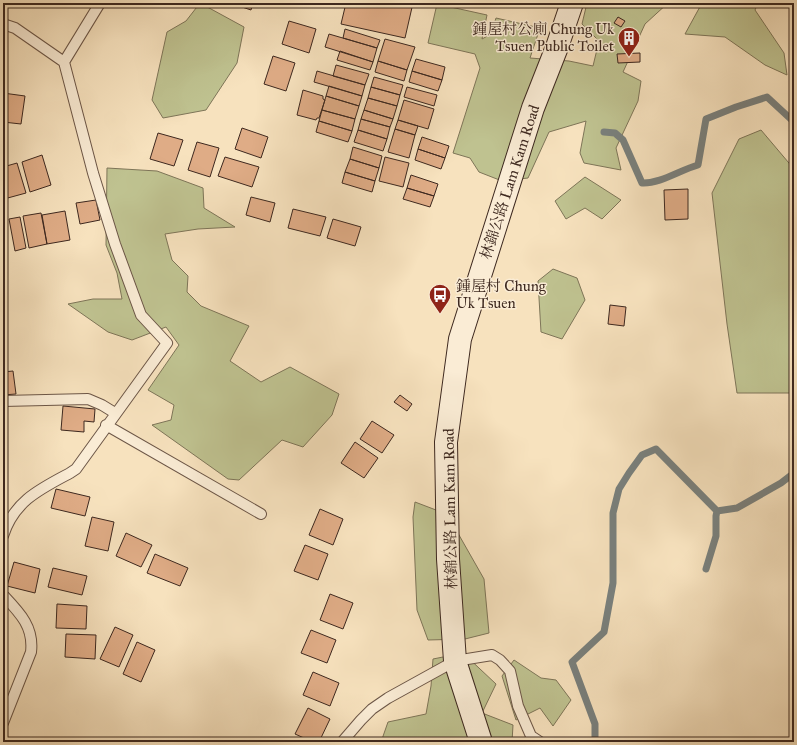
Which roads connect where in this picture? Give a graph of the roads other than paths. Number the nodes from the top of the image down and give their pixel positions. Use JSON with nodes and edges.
{"nodes":[{"id":1,"x":100,"y":3,"type":"edge"},
{"id":2,"x":572,"y":3,"type":"edge"},
{"id":3,"x":3,"y":24,"type":"edge"},
{"id":4,"x":64,"y":62,"type":"junction"},
{"id":5,"x":3,"y":401,"type":"edge"},
{"id":6,"x":115,"y":413,"type":"junction"},
{"id":7,"x":106,"y":425,"type":"junction"},
{"id":8,"x":261,"y":514,"type":"dead end"},
{"id":9,"x":3,"y":536,"type":"edge"},
{"id":10,"x":3,"y":595,"type":"edge"},
{"id":11,"x":455,"y":661,"type":"junction"},
{"id":12,"x":3,"y":723,"type":"edge"},
{"id":13,"x":342,"y":742,"type":"edge"},
{"id":14,"x":481,"y":742,"type":"edge"},
{"id":15,"x":540,"y":742,"type":"edge"}],
"edges":[{"from":1,"to":4,"type":"lane"},
{"from":2,"to":11,"type":"main road","name":"林錦公路 Lam Kam Road"},
{"from":3,"to":4,"type":"lane"},
{"from":4,"to":6,"type":"lane"},
{"from":5,"to":6,"type":"lane"},
{"from":6,"to":7,"type":"lane"},
{"from":7,"to":8,"type":"lane"},
{"from":7,"to":9,"type":"lane"},
{"from":10,"to":12,"type":"lane"},
{"from":11,"to":13,"type":"lane"},
{"from":11,"to":14,"type":"main road","name":"林錦公路 Lam Kam Road"},
{"from":11,"to":15,"type":"lane"}]}
